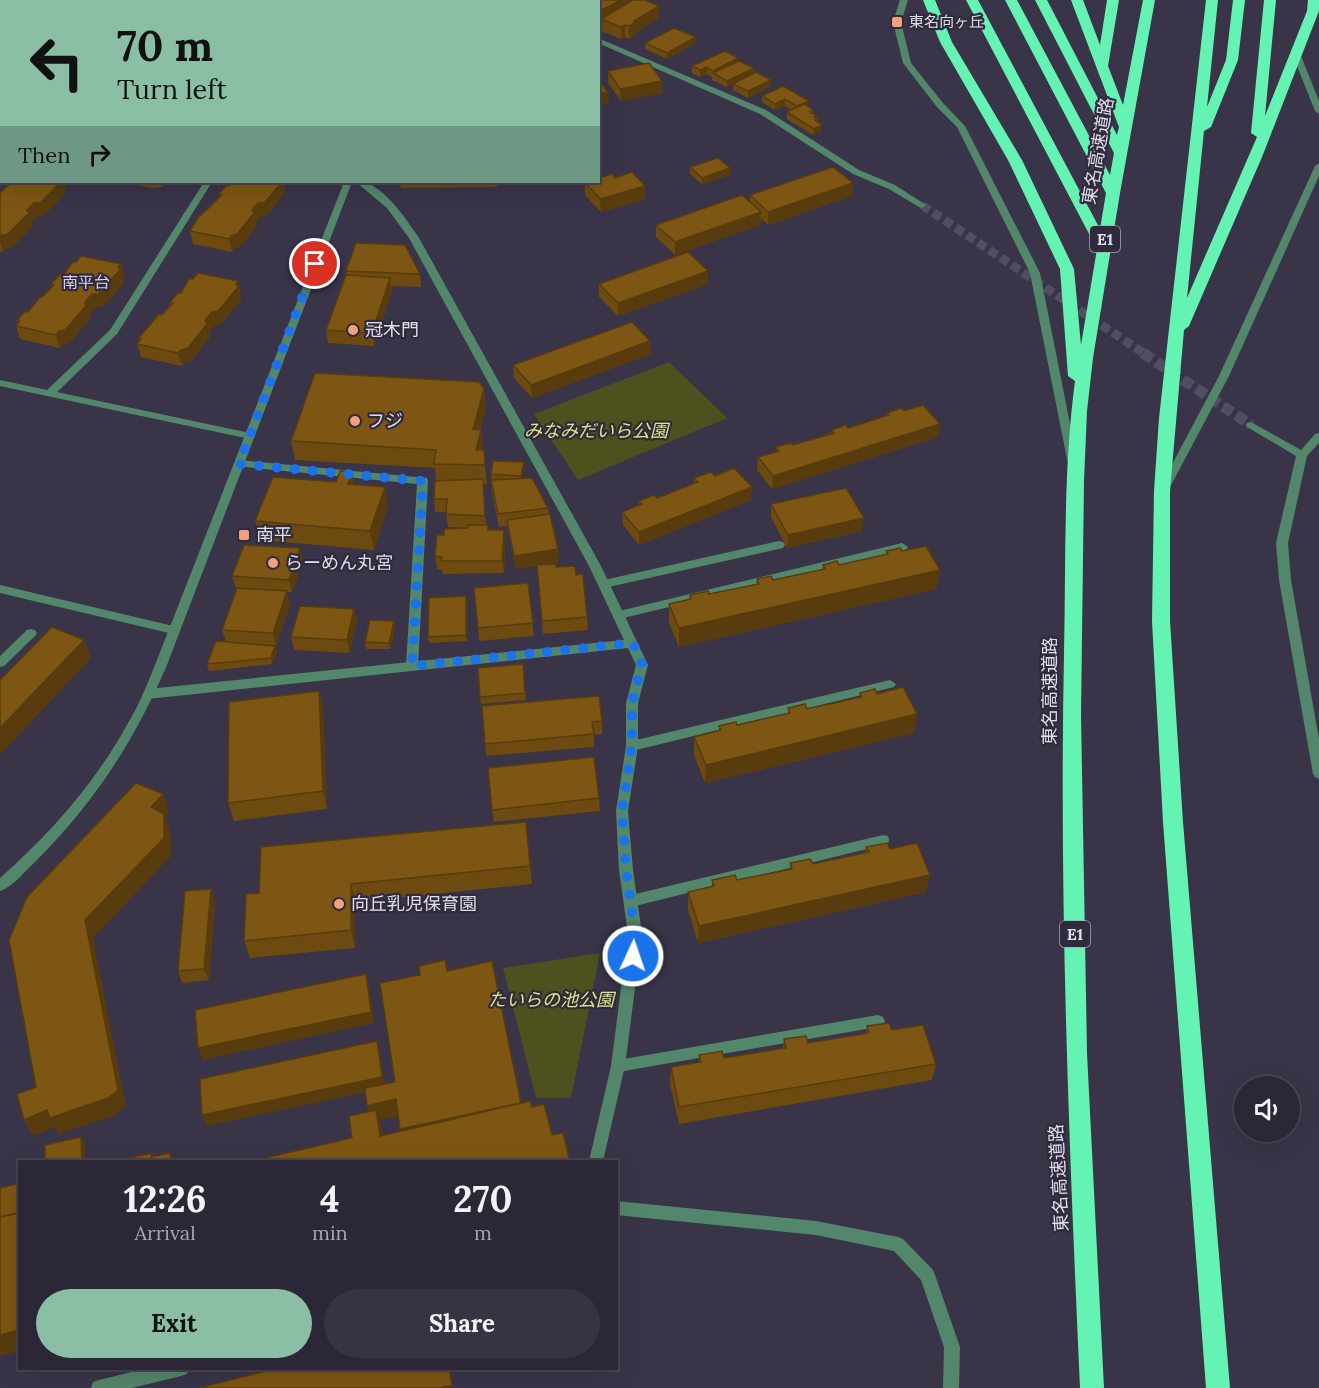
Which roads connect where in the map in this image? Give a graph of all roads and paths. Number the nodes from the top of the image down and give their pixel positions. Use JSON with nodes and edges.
{"nodes":[{"id":1,"x":904,"y":0,"type":"edge"},
{"id":2,"x":929,"y":0,"type":"edge"},
{"id":3,"x":972,"y":0,"type":"edge"},
{"id":4,"x":1011,"y":0,"type":"edge"},
{"id":5,"x":1041,"y":0,"type":"edge"},
{"id":6,"x":1077,"y":0,"type":"edge"},
{"id":7,"x":1113,"y":0,"type":"edge"},
{"id":8,"x":1149,"y":0,"type":"edge"},
{"id":9,"x":1212,"y":0,"type":"edge"},
{"id":10,"x":1239,"y":0,"type":"edge"},
{"id":11,"x":1270,"y":0,"type":"edge"},
{"id":12,"x":1314,"y":0,"type":"edge"},
{"id":13,"x":600,"y":41,"type":"edge"},
{"id":14,"x":1295,"y":51,"type":"junction"},
{"id":15,"x":1103,"y":67,"type":"junction"},
{"id":16,"x":1319,"y":111,"type":"edge"},
{"id":17,"x":1126,"y":127,"type":"junction"},
{"id":18,"x":1196,"y":148,"type":"junction"},
{"id":19,"x":1121,"y":154,"type":"junction"},
{"id":20,"x":1255,"y":157,"type":"junction"},
{"id":21,"x":1319,"y":166,"type":"edge"},
{"id":22,"x":207,"y":183,"type":"edge"},
{"id":23,"x":348,"y":183,"type":"edge"},
{"id":24,"x":362,"y":183,"type":"edge"},
{"id":25,"x":1113,"y":193,"type":"junction"},
{"id":26,"x":922,"y":205,"type":"tunnel mouth"},
{"id":27,"x":1104,"y":249,"type":"junction"},
{"id":28,"x":1173,"y":347,"type":"junction"},
{"id":29,"x":0,"y":383,"type":"edge"},
{"id":30,"x":49,"y":394,"type":"junction"},
{"id":31,"x":1080,"y":411,"type":"junction"},
{"id":32,"x":1251,"y":426,"type":"tunnel mouth"},
{"id":33,"x":250,"y":436,"type":"junction"},
{"id":34,"x":1319,"y":436,"type":"edge"},
{"id":35,"x":1302,"y":455,"type":"junction"},
{"id":36,"x":239,"y":464,"type":"junction"},
{"id":37,"x":1076,"y":481,"type":"junction"},
{"id":38,"x":1162,"y":491,"type":"junction"},
{"id":39,"x":779,"y":544,"type":"dead end"},
{"id":40,"x":902,"y":547,"type":"edge"},
{"id":41,"x":604,"y":584,"type":"junction"},
{"id":42,"x":0,"y":589,"type":"edge"},
{"id":43,"x":620,"y":615,"type":"junction"},
{"id":44,"x":173,"y":630,"type":"junction"},
{"id":45,"x":31,"y":633,"type":"dead end"},
{"id":46,"x":633,"y":643,"type":"junction"},
{"id":47,"x":0,"y":663,"type":"edge"},
{"id":48,"x":412,"y":666,"type":"junction"},
{"id":49,"x":890,"y":684,"type":"dead end"},
{"id":50,"x":148,"y":694,"type":"junction"},
{"id":51,"x":632,"y":746,"type":"junction"},
{"id":52,"x":1318,"y":766,"type":"edge"},
{"id":53,"x":883,"y":840,"type":"dead end"},
{"id":54,"x":0,"y":886,"type":"edge"},
{"id":55,"x":630,"y":901,"type":"junction"},
{"id":56,"x":878,"y":1021,"type":"dead end"},
{"id":57,"x":618,"y":1066,"type":"junction"},
{"id":58,"x":596,"y":1160,"type":"edge"},
{"id":59,"x":618,"y":1208,"type":"edge"},
{"id":60,"x":173,"y":1370,"type":"edge"},
{"id":61,"x":99,"y":1388,"type":"edge"},
{"id":62,"x":951,"y":1388,"type":"edge"},
{"id":63,"x":1092,"y":1388,"type":"edge"},
{"id":64,"x":1218,"y":1388,"type":"edge"}],
"edges":[{"from":1,"to":37,"type":"street"},
{"from":2,"to":31,"type":"highway"},
{"from":3,"to":27,"type":"highway"},
{"from":4,"to":25,"type":"highway"},
{"from":5,"to":19,"type":"highway"},
{"from":6,"to":15,"type":"highway"},
{"from":7,"to":15,"type":"highway"},
{"from":8,"to":17,"type":"highway","name":"東名高速道路","number":"E1"},
{"from":9,"to":18,"type":"highway"},
{"from":10,"to":18,"type":"highway"},
{"from":11,"to":20,"type":"highway"},
{"from":12,"to":14,"type":"highway"},
{"from":13,"to":26,"type":"street"},
{"from":14,"to":16,"type":"street"},
{"from":14,"to":20,"type":"highway"},
{"from":15,"to":17,"type":"highway"},
{"from":17,"to":19,"type":"highway","name":"東名高速道路","number":"E1"},
{"from":18,"to":28,"type":"highway"},
{"from":19,"to":25,"type":"highway","name":"東名高速道路","number":"E1"},
{"from":20,"to":28,"type":"highway"},
{"from":21,"to":38,"type":"street"},
{"from":22,"to":30,"type":"street"},
{"from":23,"to":33,"type":"street"},
{"from":24,"to":41,"type":"street"},
{"from":25,"to":27,"type":"highway","name":"東名高速道路","number":"E1"},
{"from":27,"to":31,"type":"highway","name":"東名高速道路","number":"E1"},
{"from":28,"to":38,"type":"highway"},
{"from":29,"to":30,"type":"street"},
{"from":30,"to":33,"type":"street"},
{"from":31,"to":37,"type":"highway","name":"東名高速道路","number":"E1"},
{"from":32,"to":35,"type":"street"},
{"from":33,"to":36,"type":"street"},
{"from":34,"to":35,"type":"street"},
{"from":35,"to":52,"type":"street"},
{"from":36,"to":44,"type":"street"},
{"from":36,"to":48,"type":"street"},
{"from":37,"to":63,"type":"highway","name":"東名高速道路","number":"E1"},
{"from":38,"to":64,"type":"highway"},
{"from":39,"to":41,"type":"street"},
{"from":40,"to":43,"type":"street"},
{"from":41,"to":43,"type":"street"},
{"from":42,"to":44,"type":"street"},
{"from":43,"to":46,"type":"street"},
{"from":44,"to":50,"type":"street"},
{"from":45,"to":47,"type":"street"},
{"from":46,"to":48,"type":"street"},
{"from":46,"to":51,"type":"street"},
{"from":48,"to":50,"type":"street"},
{"from":49,"to":51,"type":"street"},
{"from":50,"to":54,"type":"street"},
{"from":51,"to":55,"type":"street"},
{"from":53,"to":55,"type":"street"},
{"from":55,"to":57,"type":"street"},
{"from":56,"to":57,"type":"street"},
{"from":57,"to":58,"type":"street"},
{"from":59,"to":62,"type":"street"},
{"from":60,"to":61,"type":"street"}]}
